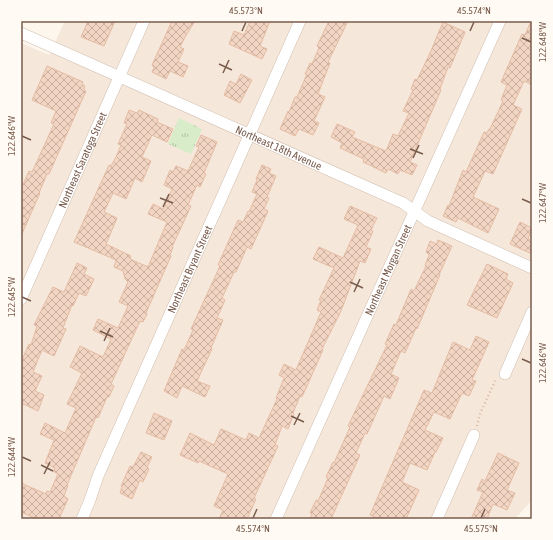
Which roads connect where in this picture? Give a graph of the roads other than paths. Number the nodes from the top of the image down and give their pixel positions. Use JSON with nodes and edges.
{"nodes":[{"id":1,"x":144,"y":21,"type":"edge"},
{"id":2,"x":300,"y":21,"type":"edge"},
{"id":3,"x":500,"y":21,"type":"edge"},
{"id":4,"x":21,"y":33,"type":"edge"},
{"id":5,"x":119,"y":77,"type":"junction"},
{"id":6,"x":250,"y":135,"type":"junction"},
{"id":7,"x":414,"y":211,"type":"junction"},
{"id":8,"x":532,"y":268,"type":"edge"},
{"id":9,"x":21,"y":299,"type":"edge"},
{"id":10,"x":532,"y":312,"type":"edge"},
{"id":11,"x":505,"y":374,"type":"road end"},
{"id":12,"x":474,"y":436,"type":"road end"},
{"id":13,"x":82,"y":519,"type":"edge"},
{"id":14,"x":276,"y":519,"type":"edge"},
{"id":15,"x":437,"y":519,"type":"edge"}],
"edges":[{"from":1,"to":5,"type":"street","name":"Northeast Saratoga Street"},
{"from":2,"to":6,"type":"street","name":"Northeast Bryant Street"},
{"from":3,"to":7,"type":"street","name":"Northeast Morgan Street"},
{"from":4,"to":5,"type":"street","name":"Northeast 18th Avenue"},
{"from":5,"to":6,"type":"street","name":"Northeast 18th Avenue"},
{"from":5,"to":9,"type":"street","name":"Northeast Saratoga Street"},
{"from":6,"to":7,"type":"street","name":"Northeast 18th Avenue"},
{"from":6,"to":13,"type":"street","name":"Northeast Bryant Street"},
{"from":7,"to":8,"type":"street","name":"Northeast 18th Avenue"},
{"from":7,"to":14,"type":"street","name":"Northeast Morgan Street"},
{"from":10,"to":11,"type":"street"},
{"from":12,"to":15,"type":"street"}]}
